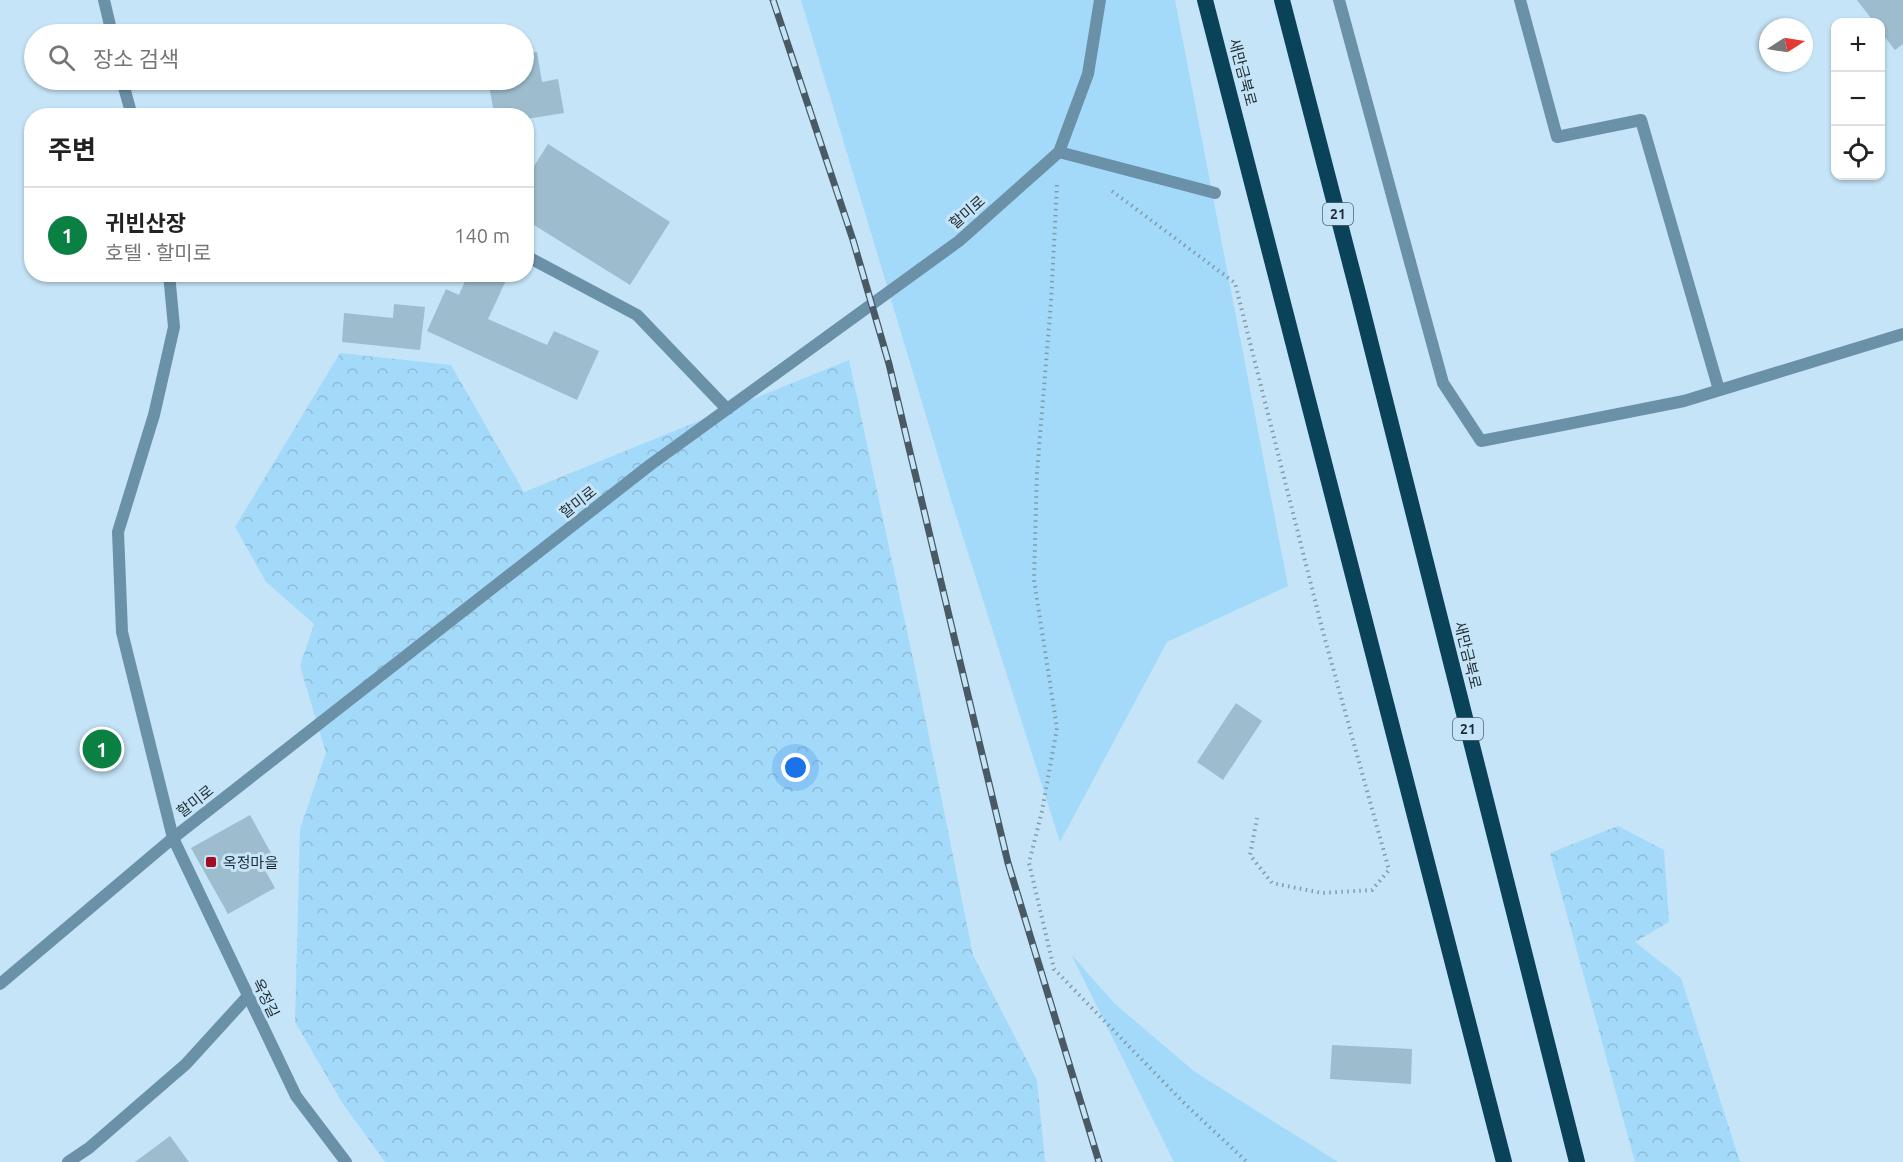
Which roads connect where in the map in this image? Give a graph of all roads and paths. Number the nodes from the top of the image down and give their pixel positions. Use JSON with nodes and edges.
{"nodes":[{"id":1,"x":104,"y":0,"type":"edge"},
{"id":2,"x":1100,"y":0,"type":"edge"},
{"id":3,"x":1205,"y":0,"type":"edge"},
{"id":4,"x":1282,"y":0,"type":"edge"},
{"id":5,"x":1339,"y":0,"type":"edge"},
{"id":6,"x":1520,"y":0,"type":"edge"},
{"id":7,"x":110,"y":24,"type":"edge"},
{"id":8,"x":125,"y":90,"type":"edge"},
{"id":9,"x":130,"y":108,"type":"edge"},
{"id":10,"x":1059,"y":152,"type":"junction"},
{"id":11,"x":1105,"y":186,"type":"dead end"},
{"id":12,"x":1215,"y":194,"type":"dead end"},
{"id":13,"x":534,"y":260,"type":"edge"},
{"id":14,"x":171,"y":282,"type":"edge"},
{"id":15,"x":1903,"y":334,"type":"edge"},
{"id":16,"x":1719,"y":390,"type":"junction"},
{"id":17,"x":727,"y":409,"type":"junction"},
{"id":18,"x":1257,"y":818,"type":"dead end"},
{"id":19,"x":173,"y":838,"type":"junction"},
{"id":20,"x":0,"y":984,"type":"edge"},
{"id":21,"x":248,"y":996,"type":"junction"},
{"id":22,"x":68,"y":1162,"type":"edge"},
{"id":23,"x":346,"y":1162,"type":"edge"},
{"id":24,"x":1247,"y":1162,"type":"edge"},
{"id":25,"x":1504,"y":1162,"type":"edge"},
{"id":26,"x":1577,"y":1162,"type":"edge"}],
"edges":[{"from":1,"to":7,"type":"street"},
{"from":2,"to":10,"type":"street","name":"할미로"},
{"from":3,"to":25,"type":"highway","name":"새만금북로"},
{"from":4,"to":26,"type":"highway","name":"새만금북로","number":"21"},
{"from":5,"to":16,"type":"street"},
{"from":6,"to":16,"type":"street"},
{"from":8,"to":9,"type":"street"},
{"from":10,"to":12,"type":"street"},
{"from":10,"to":17,"type":"street","name":"할미로"},
{"from":10,"to":24,"type":"path"},
{"from":11,"to":18,"type":"path"},
{"from":13,"to":17,"type":"street"},
{"from":14,"to":19,"type":"street","name":"옥정길"},
{"from":15,"to":16,"type":"street"},
{"from":17,"to":19,"type":"street","name":"할미로"},
{"from":19,"to":20,"type":"street","name":"할미로"},
{"from":19,"to":21,"type":"street","name":"옥정길"},
{"from":21,"to":22,"type":"street"},
{"from":21,"to":23,"type":"street","name":"옥정길"}]}
